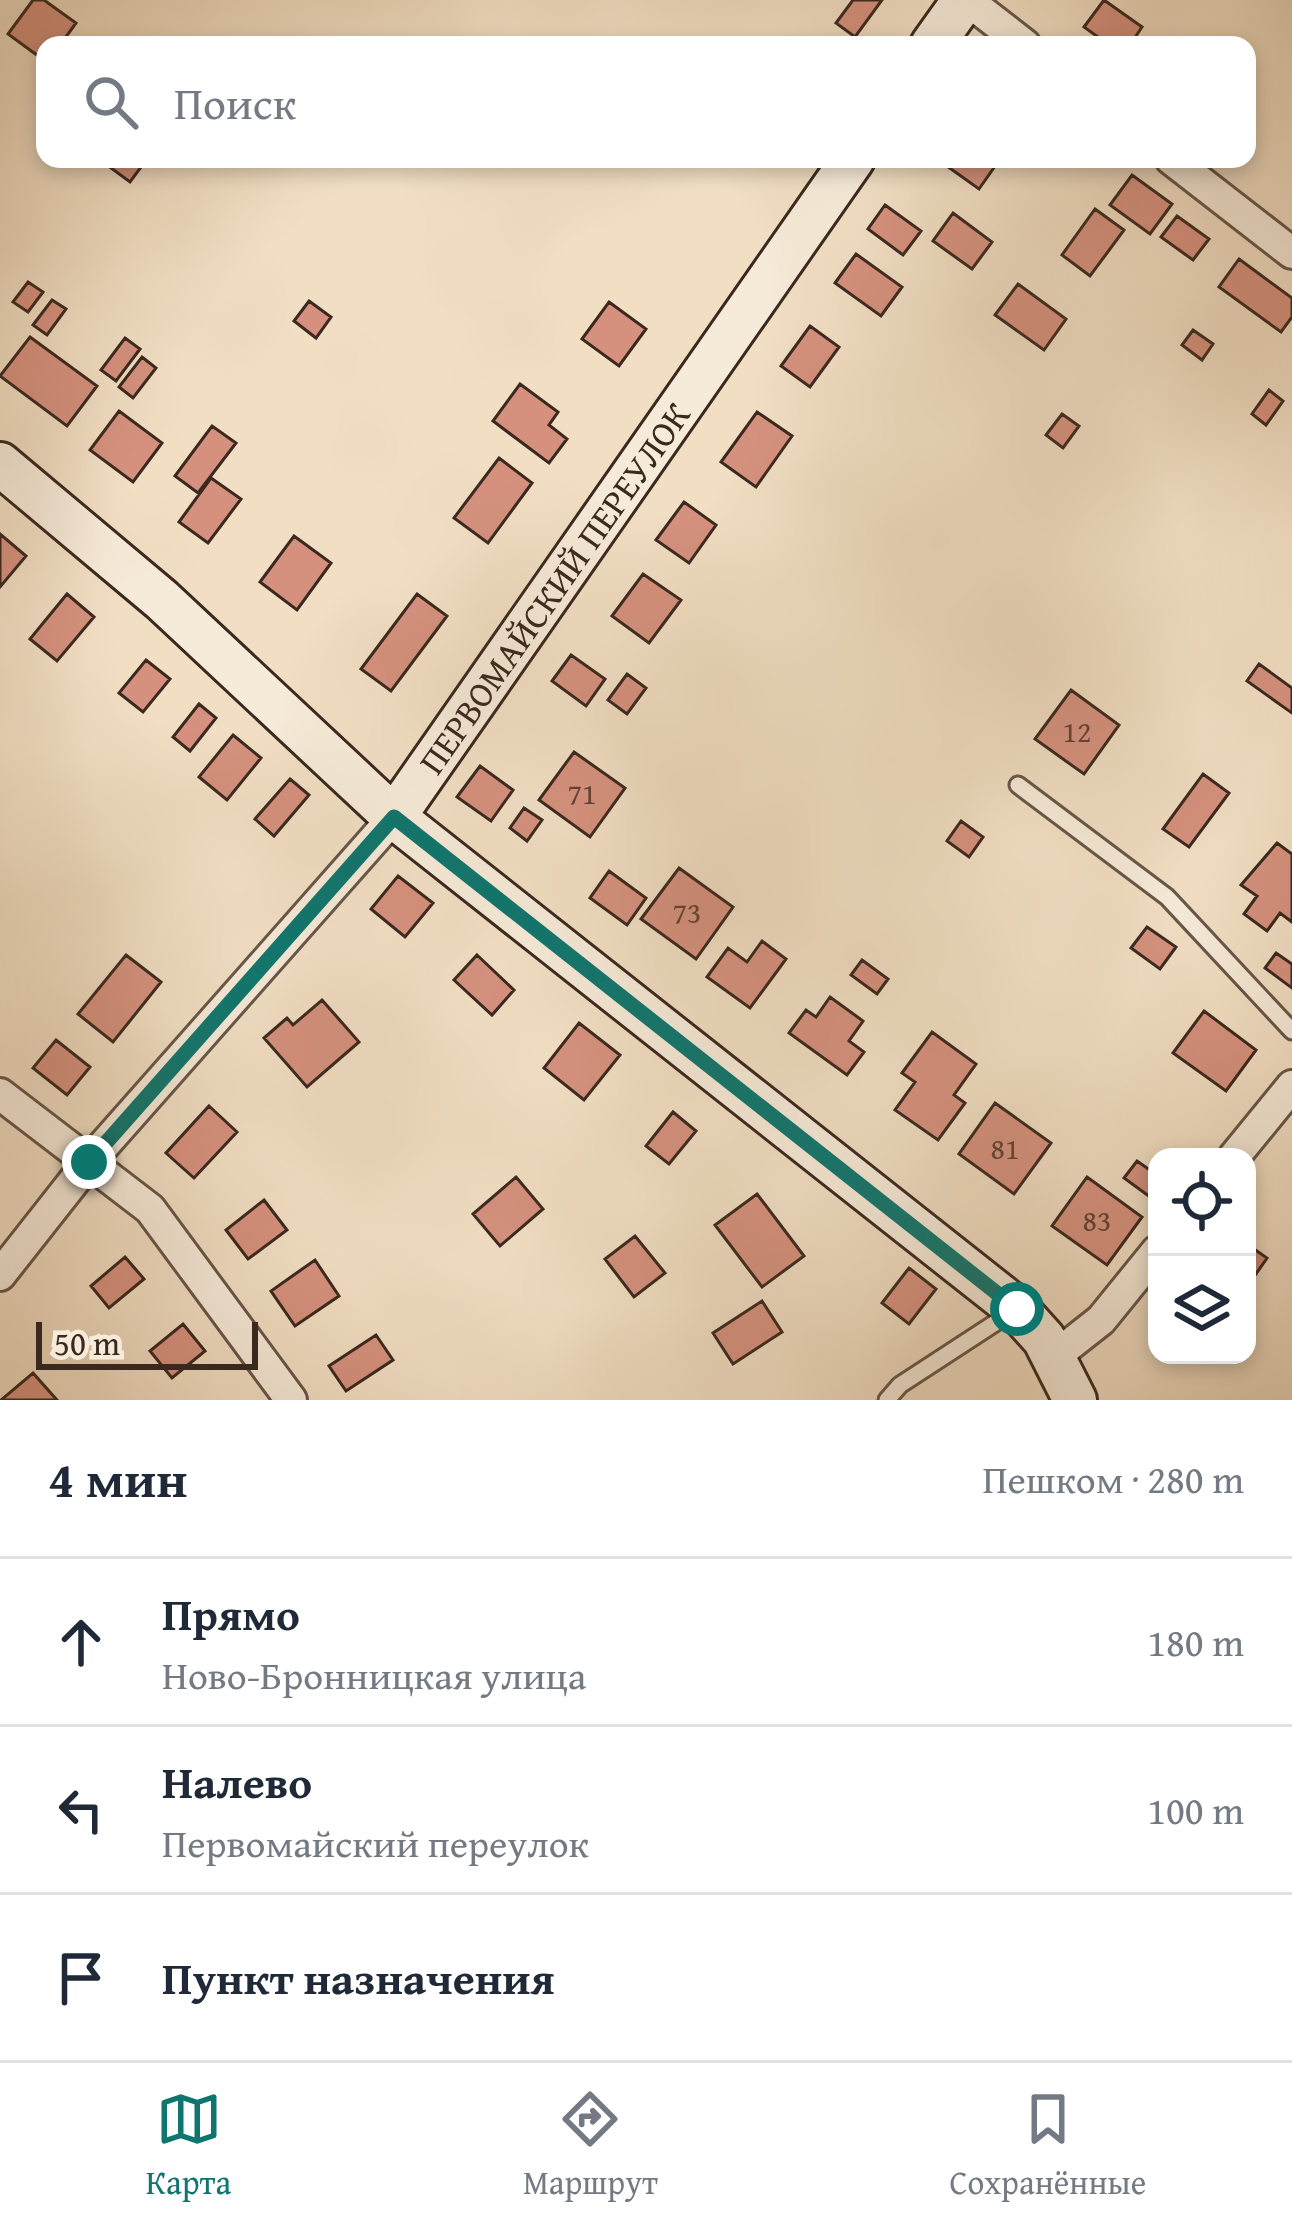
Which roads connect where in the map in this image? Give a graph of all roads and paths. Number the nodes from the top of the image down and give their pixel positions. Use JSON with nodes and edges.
{"nodes":[{"id":1,"x":965,"y":0,"type":"edge"},
{"id":2,"x":939,"y":36,"type":"edge"},
{"id":3,"x":1013,"y":36,"type":"edge"},
{"id":4,"x":847,"y":168,"type":"edge"},
{"id":5,"x":1183,"y":168,"type":"edge"},
{"id":6,"x":1292,"y":253,"type":"edge"},
{"id":7,"x":0,"y":464,"type":"edge"},
{"id":8,"x":1018,"y":784,"type":"dead end"},
{"id":9,"x":394,"y":817,"type":"junction"},
{"id":10,"x":1292,"y":1031,"type":"edge"},
{"id":11,"x":1292,"y":1086,"type":"edge"},
{"id":12,"x":0,"y":1094,"type":"edge"},
{"id":13,"x":1241,"y":1148,"type":"edge"},
{"id":14,"x":89,"y":1162,"type":"junction"},
{"id":15,"x":1153,"y":1256,"type":"edge"},
{"id":16,"x":0,"y":1275,"type":"edge"},
{"id":17,"x":1017,"y":1309,"type":"junction"},
{"id":18,"x":1054,"y":1357,"type":"junction"},
{"id":19,"x":291,"y":1400,"type":"edge"},
{"id":20,"x":887,"y":1400,"type":"edge"},
{"id":21,"x":1075,"y":1400,"type":"edge"}],
"edges":[{"from":1,"to":2,"type":"street"},
{"from":1,"to":3,"type":"street"},
{"from":4,"to":9,"type":"street","name":"ПЕРВОМАЙСКИЙ ПЕРЕУЛОК"},
{"from":5,"to":6,"type":"street"},
{"from":7,"to":9,"type":"street"},
{"from":8,"to":10,"type":"lane"},
{"from":9,"to":14,"type":"street","name":"ПЕРВОМАЙСКИЙ ПЕРЕУЛОК"},
{"from":9,"to":17,"type":"street"},
{"from":11,"to":13,"type":"street"},
{"from":12,"to":14,"type":"street"},
{"from":14,"to":16,"type":"street","name":"ПЕРВОМАЙСКИЙ ПЕРЕУЛОК"},
{"from":14,"to":19,"type":"street"},
{"from":15,"to":18,"type":"street"},
{"from":17,"to":18,"type":"street"},
{"from":17,"to":20,"type":"lane"},
{"from":18,"to":21,"type":"street"}]}
